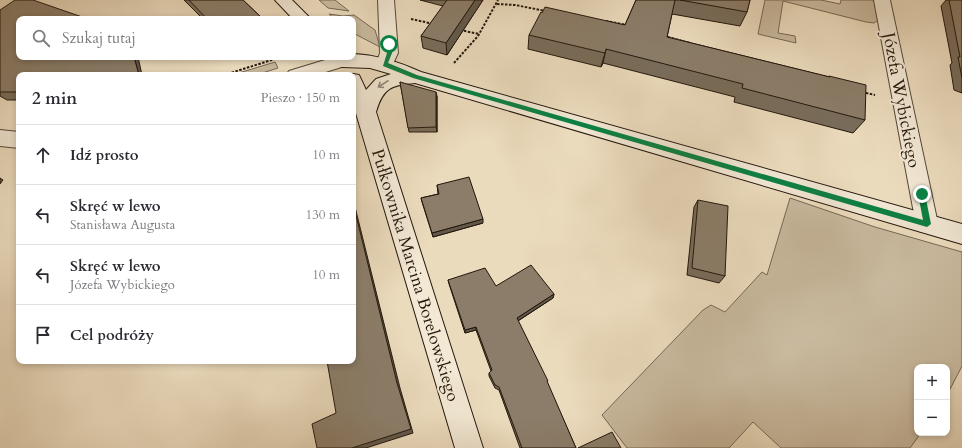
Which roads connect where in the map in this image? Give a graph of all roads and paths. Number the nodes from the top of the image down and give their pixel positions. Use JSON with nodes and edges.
{"nodes":[{"id":1,"x":283,"y":0,"type":"edge"},
{"id":2,"x":386,"y":0,"type":"edge"},
{"id":3,"x":498,"y":0,"type":"edge"},
{"id":4,"x":882,"y":0,"type":"edge"},
{"id":5,"x":496,"y":4,"type":"junction"},
{"id":6,"x":550,"y":12,"type":"edge"},
{"id":7,"x":300,"y":16,"type":"edge"},
{"id":8,"x":411,"y":19,"type":"dead end"},
{"id":9,"x":601,"y":21,"type":"edge"},
{"id":10,"x":441,"y":26,"type":"edge"},
{"id":11,"x":630,"y":26,"type":"edge"},
{"id":12,"x":456,"y":29,"type":"edge"},
{"id":13,"x":479,"y":34,"type":"junction"},
{"id":14,"x":660,"y":34,"type":"edge"},
{"id":15,"x":698,"y":45,"type":"edge"},
{"id":16,"x":271,"y":60,"type":"edge"},
{"id":17,"x":344,"y":64,"type":"edge"},
{"id":18,"x":385,"y":64,"type":"junction"},
{"id":19,"x":451,"y":67,"type":"dead end"},
{"id":20,"x":233,"y":72,"type":"edge"},
{"id":21,"x":308,"y":72,"type":"edge"},
{"id":22,"x":415,"y":77,"type":"junction"},
{"id":23,"x":356,"y":87,"type":"edge"},
{"id":24,"x":855,"y":90,"type":"edge"},
{"id":25,"x":876,"y":96,"type":"dead end"},
{"id":26,"x":366,"y":112,"type":"junction"},
{"id":27,"x":0,"y":138,"type":"edge"},
{"id":28,"x":16,"y":140,"type":"edge"},
{"id":29,"x":927,"y":224,"type":"junction"},
{"id":30,"x":962,"y":234,"type":"edge"},
{"id":31,"x":469,"y":448,"type":"edge"}],
"edges":[{"from":1,"to":7,"type":"street"},
{"from":2,"to":18,"type":"street"},
{"from":3,"to":5,"type":"path"},
{"from":4,"to":29,"type":"street","name":"Józefa Wybickiego"},
{"from":5,"to":6,"type":"path"},
{"from":5,"to":13,"type":"path"},
{"from":8,"to":10,"type":"path"},
{"from":9,"to":11,"type":"path"},
{"from":12,"to":13,"type":"path"},
{"from":13,"to":19,"type":"path"},
{"from":14,"to":15,"type":"path"},
{"from":16,"to":20,"type":"path"},
{"from":17,"to":18,"type":"street"},
{"from":17,"to":21,"type":"street"},
{"from":18,"to":22,"type":"street"},
{"from":22,"to":26,"type":"street","one_way":true},
{"from":22,"to":29,"type":"street"},
{"from":23,"to":26,"type":"street","name":"Pułkownika Marcina Borelowskiego"},
{"from":24,"to":25,"type":"path"},
{"from":26,"to":31,"type":"street","name":"Pułkownika Marcina Borelowskiego"},
{"from":27,"to":28,"type":"street"},
{"from":29,"to":30,"type":"street"}]}
